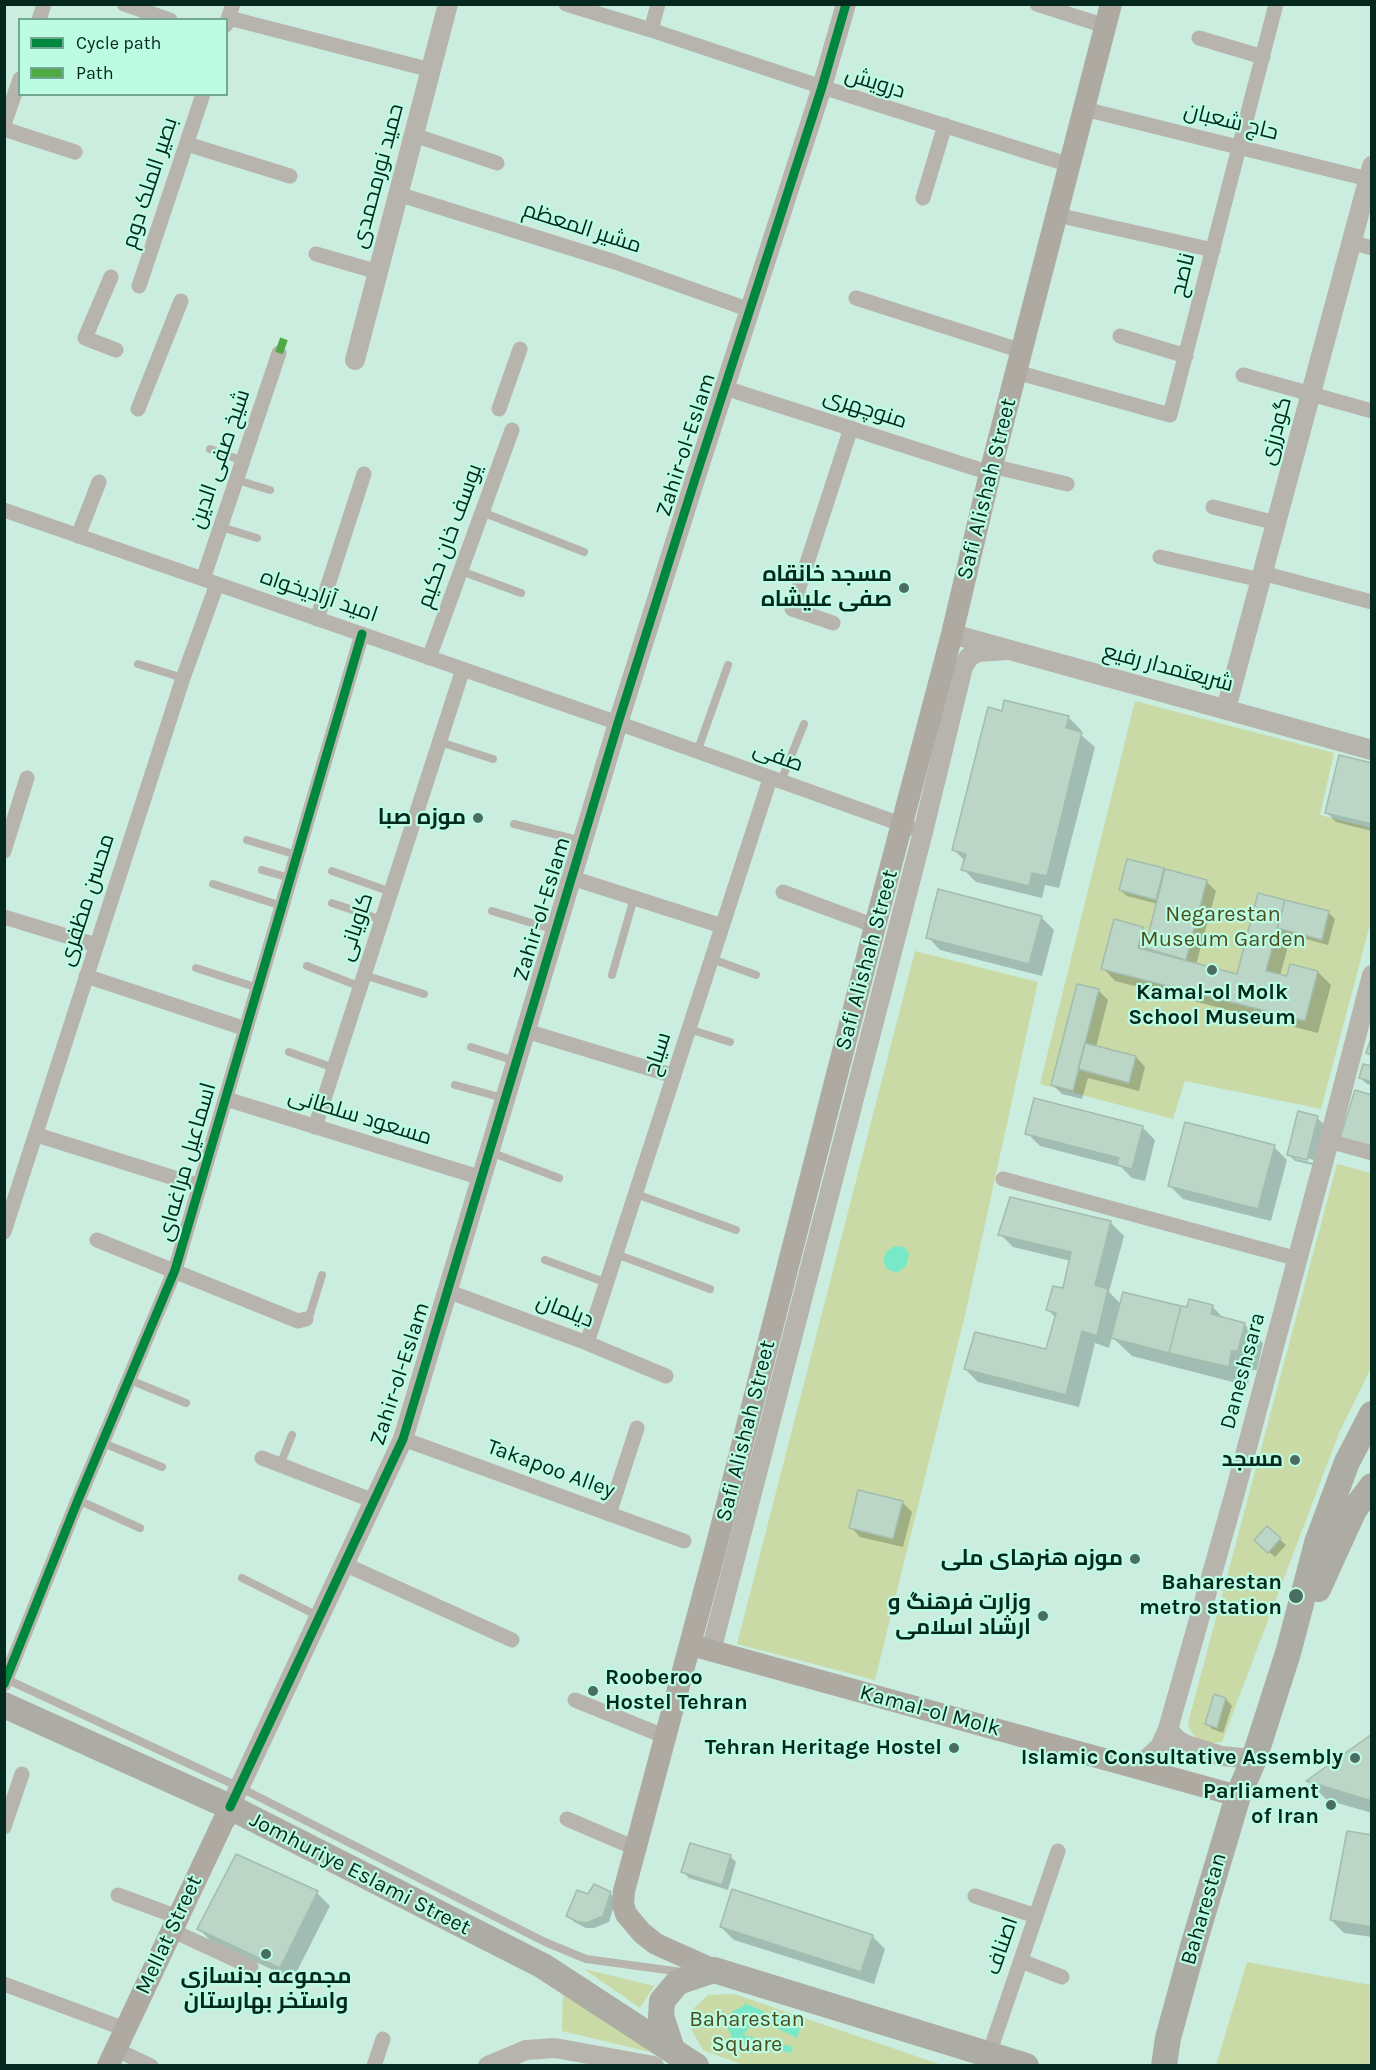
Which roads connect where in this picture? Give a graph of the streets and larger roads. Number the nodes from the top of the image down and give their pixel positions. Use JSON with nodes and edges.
{"nodes":[{"id":1,"x":124,"y":4,"type":"edge"},
{"id":2,"x":448,"y":4,"type":"edge"},
{"id":3,"x":566,"y":4,"type":"edge"},
{"id":4,"x":658,"y":4,"type":"edge"},
{"id":5,"x":846,"y":4,"type":"edge"},
{"id":6,"x":1037,"y":4,"type":"edge"},
{"id":7,"x":1276,"y":4,"type":"edge"},
{"id":8,"x":1108,"y":15,"type":"edge"},
{"id":9,"x":230,"y":16,"type":"edge"},
{"id":10,"x":164,"y":18,"type":"edge"},
{"id":11,"x":651,"y":30,"type":"junction"},
{"id":12,"x":1199,"y":38,"type":"dead end"},
{"id":13,"x":1263,"y":57,"type":"junction"},
{"id":14,"x":431,"y":70,"type":"junction"},
{"id":15,"x":18,"y":85,"type":"edge"},
{"id":16,"x":822,"y":87,"type":"junction"},
{"id":17,"x":202,"y":96,"type":"edge"},
{"id":18,"x":1084,"y":109,"type":"junction"},
{"id":19,"x":4,"y":124,"type":"edge"},
{"id":20,"x":945,"y":125,"type":"junction"},
{"id":21,"x":4,"y":129,"type":"edge"},
{"id":22,"x":414,"y":135,"type":"junction"},
{"id":23,"x":187,"y":144,"type":"junction"},
{"id":24,"x":1240,"y":147,"type":"junction"},
{"id":25,"x":75,"y":152,"type":"dead end"},
{"id":26,"x":497,"y":163,"type":"dead end"},
{"id":27,"x":1070,"y":165,"type":"junction"},
{"id":28,"x":1370,"y":175,"type":"edge"},
{"id":29,"x":290,"y":176,"type":"dead end"},
{"id":30,"x":398,"y":194,"type":"junction"},
{"id":31,"x":923,"y":198,"type":"dead end"},
{"id":32,"x":1057,"y":215,"type":"junction"},
{"id":33,"x":1351,"y":242,"type":"junction"},
{"id":34,"x":1371,"y":248,"type":"edge"},
{"id":35,"x":1213,"y":250,"type":"junction"},
{"id":36,"x":316,"y":254,"type":"dead end"},
{"id":37,"x":378,"y":272,"type":"junction"},
{"id":38,"x":111,"y":277,"type":"dead end"},
{"id":39,"x":140,"y":286,"type":"dead end"},
{"id":40,"x":856,"y":298,"type":"dead end"},
{"id":41,"x":181,"y":301,"type":"dead end"},
{"id":42,"x":750,"y":310,"type":"junction"},
{"id":43,"x":1120,"y":336,"type":"dead end"},
{"id":44,"x":520,"y":349,"type":"dead end"},
{"id":45,"x":117,"y":350,"type":"dead end"},
{"id":46,"x":279,"y":353,"type":"dead end"},
{"id":47,"x":1186,"y":356,"type":"junction"},
{"id":48,"x":355,"y":360,"type":"dead end"},
{"id":49,"x":1019,"y":361,"type":"junction"},
{"id":50,"x":1243,"y":375,"type":"dead end"},
{"id":51,"x":725,"y":388,"type":"junction"},
{"id":52,"x":1310,"y":394,"type":"junction"},
{"id":53,"x":138,"y":408,"type":"dead end"},
{"id":54,"x":499,"y":409,"type":"dead end"},
{"id":55,"x":1371,"y":411,"type":"edge"},
{"id":56,"x":851,"y":428,"type":"junction"},
{"id":57,"x":512,"y":430,"type":"dead end"},
{"id":58,"x":991,"y":470,"type":"junction"},
{"id":59,"x":364,"y":474,"type":"dead end"},
{"id":60,"x":99,"y":482,"type":"dead end"},
{"id":61,"x":1067,"y":484,"type":"dead end"},
{"id":62,"x":1213,"y":507,"type":"dead end"},
{"id":63,"x":4,"y":510,"type":"edge"},
{"id":64,"x":1276,"y":523,"type":"junction"},
{"id":65,"x":78,"y":536,"type":"junction"},
{"id":66,"x":1160,"y":557,"type":"dead end"},
{"id":67,"x":1262,"y":576,"type":"junction"},
{"id":68,"x":210,"y":582,"type":"junction"},
{"id":69,"x":1371,"y":602,"type":"edge"},
{"id":70,"x":317,"y":619,"type":"junction"},
{"id":71,"x":833,"y":623,"type":"dead end"},
{"id":72,"x":362,"y":634,"type":"junction"},
{"id":73,"x":952,"y":634,"type":"junction"},
{"id":74,"x":1007,"y":650,"type":"junction"},
{"id":75,"x":429,"y":658,"type":"junction"},
{"id":76,"x":463,"y":669,"type":"junction"},
{"id":77,"x":1226,"y":709,"type":"junction"},
{"id":78,"x":618,"y":723,"type":"junction"},
{"id":79,"x":1371,"y":750,"type":"edge"},
{"id":80,"x":27,"y":778,"type":"dead end"},
{"id":81,"x":776,"y":780,"type":"junction"},
{"id":82,"x":913,"y":828,"type":"junction"},
{"id":83,"x":4,"y":851,"type":"edge"},
{"id":84,"x":572,"y":878,"type":"junction"},
{"id":85,"x":783,"y":892,"type":"dead end"},
{"id":86,"x":4,"y":917,"type":"edge"},
{"id":87,"x":723,"y":926,"type":"junction"},
{"id":88,"x":875,"y":926,"type":"junction"},
{"id":89,"x":96,"y":945,"type":"junction"},
{"id":90,"x":1371,"y":975,"type":"edge"},
{"id":91,"x":86,"y":976,"type":"junction"},
{"id":92,"x":1368,"y":1004,"type":"edge"},
{"id":93,"x":246,"y":1029,"type":"junction"},
{"id":94,"x":526,"y":1031,"type":"junction"},
{"id":95,"x":674,"y":1076,"type":"junction"},
{"id":96,"x":226,"y":1099,"type":"junction"},
{"id":97,"x":315,"y":1127,"type":"junction"},
{"id":98,"x":36,"y":1135,"type":"junction"},
{"id":99,"x":1329,"y":1141,"type":"junction"},
{"id":100,"x":1371,"y":1154,"type":"edge"},
{"id":101,"x":482,"y":1178,"type":"junction"},
{"id":102,"x":1003,"y":1179,"type":"dead end"},
{"id":103,"x":200,"y":1186,"type":"junction"},
{"id":104,"x":5,"y":1229,"type":"edge"},
{"id":105,"x":97,"y":1240,"type":"dead end"},
{"id":106,"x":1298,"y":1259,"type":"junction"},
{"id":107,"x":175,"y":1270,"type":"junction"},
{"id":108,"x":447,"y":1291,"type":"junction"},
{"id":109,"x":306,"y":1319,"type":"road end"},
{"id":110,"x":587,"y":1343,"type":"junction"},
{"id":111,"x":666,"y":1376,"type":"dead end"},
{"id":112,"x":1371,"y":1414,"type":"edge"},
{"id":113,"x":637,"y":1428,"type":"dead end"},
{"id":114,"x":403,"y":1439,"type":"junction"},
{"id":115,"x":262,"y":1458,"type":"dead end"},
{"id":116,"x":1371,"y":1486,"type":"edge"},
{"id":117,"x":374,"y":1501,"type":"junction"},
{"id":118,"x":609,"y":1514,"type":"junction"},
{"id":119,"x":684,"y":1541,"type":"dead end"},
{"id":120,"x":344,"y":1564,"type":"junction"},
{"id":121,"x":512,"y":1640,"type":"dead end"},
{"id":122,"x":701,"y":1648,"type":"junction"},
{"id":123,"x":1288,"y":1653,"type":"junction"},
{"id":124,"x":5,"y":1680,"type":"edge"},
{"id":125,"x":574,"y":1700,"type":"dead end"},
{"id":126,"x":4,"y":1705,"type":"edge"},
{"id":127,"x":1168,"y":1728,"type":"junction"},
{"id":128,"x":666,"y":1737,"type":"junction"},
{"id":129,"x":1254,"y":1759,"type":"junction"},
{"id":130,"x":1137,"y":1768,"type":"junction"},
{"id":131,"x":22,"y":1774,"type":"dead end"},
{"id":132,"x":1238,"y":1796,"type":"junction"},
{"id":133,"x":235,"y":1802,"type":"junction"},
{"id":134,"x":567,"y":1819,"type":"dead end"},
{"id":135,"x":4,"y":1827,"type":"edge"},
{"id":136,"x":635,"y":1848,"type":"junction"},
{"id":137,"x":1058,"y":1851,"type":"dead end"},
{"id":138,"x":118,"y":1895,"type":"dead end"},
{"id":139,"x":975,"y":1896,"type":"dead end"},
{"id":140,"x":1036,"y":1916,"type":"junction"},
{"id":141,"x":175,"y":1924,"type":"junction"},
{"id":142,"x":1021,"y":1960,"type":"junction"},
{"id":143,"x":251,"y":1967,"type":"dead end"},
{"id":144,"x":706,"y":1972,"type":"junction"},
{"id":145,"x":1062,"y":1977,"type":"dead end"},
{"id":146,"x":4,"y":1984,"type":"edge"},
{"id":147,"x":383,"y":2039,"type":"dead end"},
{"id":148,"x":116,"y":2048,"type":"edge"},
{"id":149,"x":989,"y":2054,"type":"junction"},
{"id":150,"x":663,"y":2057,"type":"edge"},
{"id":151,"x":151,"y":2066,"type":"edge"},
{"id":152,"x":374,"y":2066,"type":"edge"},
{"id":153,"x":488,"y":2066,"type":"edge"},
{"id":154,"x":696,"y":2066,"type":"edge"},
{"id":155,"x":1026,"y":2066,"type":"edge"},
{"id":156,"x":1164,"y":2066,"type":"edge"}],
"edges":[{"from":1,"to":10,"type":"street"},
{"from":2,"to":14,"type":"street","name":"حمید نورمحمدی"},
{"from":3,"to":11,"type":"street","name":"درویش"},
{"from":4,"to":11,"type":"street"},
{"from":5,"to":16,"type":"street","name":"Zahir-ol-Eslam"},
{"from":6,"to":8,"type":"street"},
{"from":7,"to":13,"type":"street","name":"ناصح"},
{"from":8,"to":18,"type":"main road","name":"Safi Alishah Street"},
{"from":9,"to":14,"type":"street"},
{"from":11,"to":16,"type":"street","name":"درویش"},
{"from":12,"to":13,"type":"street"},
{"from":13,"to":24,"type":"street","name":"ناصح"},
{"from":14,"to":22,"type":"street","name":"حمید نورمحمدی"},
{"from":15,"to":19,"type":"street"},
{"from":16,"to":20,"type":"street","name":"درویش"},
{"from":16,"to":42,"type":"street","name":"Zahir-ol-Eslam"},
{"from":17,"to":23,"type":"street","name":"بصیر الملک دوم"},
{"from":18,"to":24,"type":"street","name":"حاج شعبان"},
{"from":18,"to":27,"type":"main road","name":"Safi Alishah Street"},
{"from":20,"to":27,"type":"street","name":"درویش"},
{"from":20,"to":31,"type":"street"},
{"from":21,"to":25,"type":"street"},
{"from":22,"to":26,"type":"street"},
{"from":22,"to":30,"type":"street","name":"حمید نورمحمدی"},
{"from":23,"to":29,"type":"street"},
{"from":23,"to":39,"type":"street","name":"بصیر الملک دوم"},
{"from":24,"to":28,"type":"street","name":"حاج شعبان"},
{"from":24,"to":35,"type":"street","name":"ناصح"},
{"from":27,"to":32,"type":"main road","name":"Safi Alishah Street"},
{"from":28,"to":33,"type":"street","name":"گودرزی"},
{"from":30,"to":37,"type":"street","name":"حمید نورمحمدی"},
{"from":30,"to":42,"type":"street","name":"مشیر المعظم"},
{"from":32,"to":35,"type":"street"},
{"from":32,"to":49,"type":"main road","name":"Safi Alishah Street"},
{"from":33,"to":34,"type":"street"},
{"from":33,"to":52,"type":"street","name":"گودرزی"},
{"from":35,"to":47,"type":"street","name":"ناصح"},
{"from":36,"to":37,"type":"street"},
{"from":37,"to":48,"type":"street","name":"حمید نورمحمدی"},
{"from":38,"to":45,"type":"street"},
{"from":40,"to":49,"type":"street"},
{"from":41,"to":53,"type":"street"},
{"from":42,"to":51,"type":"street","name":"Zahir-ol-Eslam"},
{"from":43,"to":47,"type":"street"},
{"from":44,"to":54,"type":"street"},
{"from":46,"to":68,"type":"street","name":"شیخ صفی الدین"},
{"from":47,"to":49,"type":"street","name":"ناصح"},
{"from":49,"to":58,"type":"main road","name":"Safi Alishah Street"},
{"from":50,"to":52,"type":"street"},
{"from":51,"to":56,"type":"street","name":"منوچهری"},
{"from":51,"to":78,"type":"street","name":"Zahir-ol-Eslam"},
{"from":52,"to":55,"type":"street"},
{"from":52,"to":64,"type":"street","name":"گودرزی"},
{"from":56,"to":58,"type":"street","name":"منوچهری"},
{"from":56,"to":71,"type":"street"},
{"from":57,"to":75,"type":"street","name":"یوسف خان حکیم"},
{"from":58,"to":61,"type":"street","name":"منوچهری"},
{"from":58,"to":73,"type":"main road","name":"Safi Alishah Street"},
{"from":59,"to":70,"type":"street"},
{"from":60,"to":65,"type":"street"},
{"from":62,"to":64,"type":"street"},
{"from":63,"to":65,"type":"street","name":"امید آزادیخواه"},
{"from":64,"to":67,"type":"street","name":"گودرزی"},
{"from":65,"to":68,"type":"street","name":"امید آزادیخواه"},
{"from":66,"to":67,"type":"street"},
{"from":67,"to":69,"type":"street"},
{"from":67,"to":77,"type":"street","name":"گودرزی"},
{"from":68,"to":70,"type":"street","name":"امید آزادیخواه"},
{"from":68,"to":89,"type":"street","name":"محسن مظفری"},
{"from":70,"to":72,"type":"street","name":"امید آزادیخواه"},
{"from":72,"to":75,"type":"street","name":"امید آزادیخواه"},
{"from":72,"to":93,"type":"street","name":"اسماعیل مراغه‌ای"},
{"from":73,"to":74,"type":"street","name":"شریعتمدار رفیع"},
{"from":73,"to":82,"type":"main road","name":"Safi Alishah Street"},
{"from":74,"to":77,"type":"street","name":"شریعتمدار رفیع"},
{"from":74,"to":82,"type":"street","name":"Safi Alishah Street"},
{"from":75,"to":76,"type":"street","name":"امید آزادیخواه"},
{"from":76,"to":78,"type":"street","name":"امید آزادیخواه"},
{"from":76,"to":97,"type":"street","name":"کاویانی"},
{"from":77,"to":79,"type":"street","name":"شریعتمدار رفیع"},
{"from":78,"to":81,"type":"street","name":"صفی"},
{"from":78,"to":84,"type":"street","name":"Zahir-ol-Eslam"},
{"from":80,"to":83,"type":"street"},
{"from":81,"to":82,"type":"street","name":"صفی"},
{"from":81,"to":87,"type":"street","name":"سیاح"},
{"from":82,"to":88,"type":"main road","name":"Safi Alishah Street"},
{"from":82,"to":122,"type":"street","name":"Safi Alishah Street"},
{"from":84,"to":87,"type":"street"},
{"from":84,"to":94,"type":"street","name":"Zahir-ol-Eslam"},
{"from":85,"to":88,"type":"street"},
{"from":86,"to":89,"type":"street"},
{"from":87,"to":95,"type":"street","name":"سیاح"},
{"from":88,"to":122,"type":"main road","name":"Safi Alishah Street"},
{"from":89,"to":91,"type":"street","name":"محسن مظفری"},
{"from":90,"to":92,"type":"street","name":"Daneshsara"},
{"from":91,"to":93,"type":"street"},
{"from":91,"to":98,"type":"street","name":"محسن مظفری"},
{"from":92,"to":99,"type":"street","name":"Daneshsara"},
{"from":93,"to":96,"type":"street","name":"اسماعیل مراغه‌ای"},
{"from":94,"to":95,"type":"street"},
{"from":94,"to":101,"type":"street","name":"Zahir-ol-Eslam"},
{"from":95,"to":110,"type":"street","name":"سیاح"},
{"from":96,"to":97,"type":"street","name":"مسعود سلطانی"},
{"from":96,"to":103,"type":"street","name":"اسماعیل مراغه‌ای"},
{"from":97,"to":101,"type":"street","name":"مسعود سلطانی"},
{"from":98,"to":103,"type":"street"},
{"from":98,"to":104,"type":"street","name":"محسن مظفری"},
{"from":99,"to":100,"type":"street"},
{"from":99,"to":106,"type":"street","name":"Daneshsara"},
{"from":101,"to":108,"type":"street","name":"Zahir-ol-Eslam"},
{"from":102,"to":106,"type":"street"},
{"from":103,"to":107,"type":"street","name":"اسماعیل مراغه‌ای"},
{"from":105,"to":107,"type":"street"},
{"from":106,"to":127,"type":"street","name":"Daneshsara"},
{"from":107,"to":109,"type":"street"},
{"from":107,"to":124,"type":"street","name":"اسماعیل مراغه‌ای"},
{"from":108,"to":110,"type":"street","name":"دیلمان"},
{"from":108,"to":114,"type":"street","name":"Zahir-ol-Eslam"},
{"from":110,"to":111,"type":"street","name":"دیلمان"},
{"from":112,"to":123,"type":"main road","name":"Baharestan"},
{"from":113,"to":118,"type":"street"},
{"from":114,"to":117,"type":"street","name":"Zahir-ol-Eslam"},
{"from":114,"to":118,"type":"street","name":"Takapoo Alley"},
{"from":115,"to":117,"type":"street"},
{"from":116,"to":123,"type":"main road","name":"Baharestan"},
{"from":117,"to":120,"type":"street","name":"Zahir-ol-Eslam"},
{"from":118,"to":119,"type":"street","name":"Takapoo Alley"},
{"from":120,"to":121,"type":"street"},
{"from":120,"to":133,"type":"street","name":"Zahir-ol-Eslam"},
{"from":122,"to":128,"type":"main road","name":"Safi Alishah Street"},
{"from":122,"to":130,"type":"main road","name":"Kamal-ol Molk"},
{"from":123,"to":129,"type":"main road","name":"Baharestan"},
{"from":125,"to":128,"type":"street"},
{"from":126,"to":133,"type":"main road","name":"Jomhuriye Eslami Street"},
{"from":127,"to":129,"type":"street"},
{"from":127,"to":130,"type":"street","name":"Daneshsara"},
{"from":128,"to":136,"type":"main road","name":"Safi Alishah Street"},
{"from":129,"to":132,"type":"main road","name":"Baharestan"},
{"from":130,"to":132,"type":"main road","name":"Kamal-ol Molk"},
{"from":131,"to":135,"type":"street"},
{"from":132,"to":156,"type":"main road","name":"Baharestan"},
{"from":133,"to":141,"type":"main road","name":"Mellat Street"},
{"from":133,"to":150,"type":"main road","name":"Jomhuriye Eslami Street"},
{"from":134,"to":136,"type":"street"},
{"from":136,"to":144,"type":"main road","name":"Safi Alishah Street"},
{"from":137,"to":140,"type":"street","name":"اصناف"},
{"from":138,"to":141,"type":"street"},
{"from":139,"to":140,"type":"street"},
{"from":140,"to":142,"type":"street","name":"اصناف"},
{"from":141,"to":143,"type":"street"},
{"from":141,"to":148,"type":"main road","name":"Mellat Street"},
{"from":142,"to":145,"type":"street"},
{"from":142,"to":149,"type":"street","name":"اصناف"},
{"from":144,"to":149,"type":"main road"},
{"from":144,"to":150,"type":"main road"},
{"from":146,"to":148,"type":"street"},
{"from":147,"to":152,"type":"street"},
{"from":148,"to":151,"type":"street"},
{"from":149,"to":155,"type":"main road"},
{"from":150,"to":153,"type":"street"},
{"from":150,"to":154,"type":"main road"}]}
